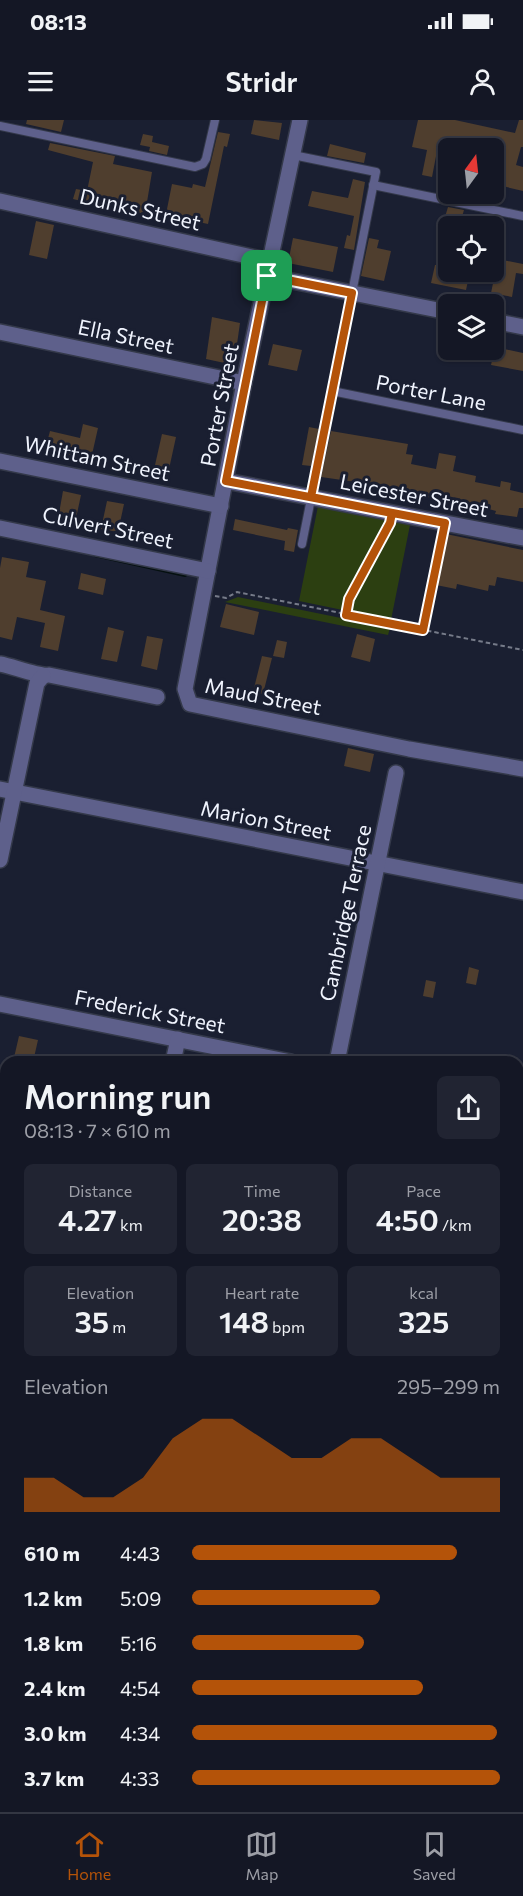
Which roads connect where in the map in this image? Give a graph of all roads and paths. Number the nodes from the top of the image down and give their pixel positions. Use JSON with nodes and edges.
{"nodes":[{"id":1,"x":214,"y":120,"type":"edge"},
{"id":2,"x":300,"y":120,"type":"edge"},
{"id":3,"x":0,"y":126,"type":"edge"},
{"id":4,"x":293,"y":155,"type":"junction"},
{"id":5,"x":373,"y":185,"type":"junction"},
{"id":6,"x":0,"y":201,"type":"edge"},
{"id":7,"x":523,"y":216,"type":"edge"},
{"id":8,"x":270,"y":261,"type":"junction"},
{"id":9,"x":267,"y":276,"type":"junction"},
{"id":10,"x":352,"y":293,"type":"junction"},
{"id":11,"x":438,"y":310,"type":"edge"},
{"id":12,"x":504,"y":323,"type":"edge"},
{"id":13,"x":523,"y":327,"type":"edge"},
{"id":14,"x":0,"y":332,"type":"edge"},
{"id":15,"x":244,"y":383,"type":"junction"},
{"id":16,"x":332,"y":391,"type":"junction"},
{"id":17,"x":523,"y":430,"type":"edge"},
{"id":18,"x":0,"y":461,"type":"edge"},
{"id":19,"x":226,"y":481,"type":"junction"},
{"id":20,"x":311,"y":497,"type":"junction"},
{"id":21,"x":221,"y":506,"type":"junction"},
{"id":22,"x":392,"y":513,"type":"junction"},
{"id":23,"x":445,"y":523,"type":"junction"},
{"id":24,"x":0,"y":528,"type":"edge"},
{"id":25,"x":523,"y":538,"type":"edge"},
{"id":26,"x":302,"y":544,"type":"dead end"},
{"id":27,"x":208,"y":571,"type":"junction"},
{"id":28,"x":213,"y":596,"type":"dead end"},
{"id":29,"x":346,"y":615,"type":"junction"},
{"id":30,"x":423,"y":630,"type":"junction"},
{"id":31,"x":523,"y":650,"type":"edge"},
{"id":32,"x":0,"y":664,"type":"edge"},
{"id":33,"x":43,"y":676,"type":"junction"},
{"id":34,"x":157,"y":697,"type":"dead end"},
{"id":35,"x":187,"y":698,"type":"joint"},
{"id":36,"x":523,"y":769,"type":"edge"},
{"id":37,"x":396,"y":773,"type":"dead end"},
{"id":38,"x":7,"y":790,"type":"edge"},
{"id":39,"x":0,"y":860,"type":"edge"},
{"id":40,"x":378,"y":864,"type":"junction"},
{"id":41,"x":523,"y":892,"type":"edge"},
{"id":42,"x":0,"y":1004,"type":"edge"},
{"id":43,"x":178,"y":1039,"type":"junction"},
{"id":44,"x":174,"y":1056,"type":"edge"},
{"id":45,"x":262,"y":1056,"type":"edge"},
{"id":46,"x":338,"y":1056,"type":"edge"}],
"edges":[{"from":1,"to":3,"type":"lane"},
{"from":2,"to":4,"type":"street","name":"Porter Street"},
{"from":4,"to":5,"type":"lane"},
{"from":4,"to":8,"type":"street","name":"Porter Street"},
{"from":5,"to":7,"type":"lane"},
{"from":5,"to":10,"type":"lane"},
{"from":6,"to":8,"type":"street","name":"Dunks Street"},
{"from":8,"to":9,"type":"street","name":"Porter Street"},
{"from":9,"to":10,"type":"street"},
{"from":9,"to":15,"type":"street","name":"Porter Street"},
{"from":10,"to":11,"type":"street"},
{"from":10,"to":16,"type":"lane"},
{"from":12,"to":13,"type":"street"},
{"from":14,"to":15,"type":"street","name":"Ella Street"},
{"from":15,"to":19,"type":"street","name":"Porter Street"},
{"from":16,"to":17,"type":"lane","name":"Porter Lane"},
{"from":16,"to":20,"type":"lane"},
{"from":18,"to":21,"type":"street","name":"Whittam Street"},
{"from":19,"to":20,"type":"street","name":"Leicester Street"},
{"from":19,"to":21,"type":"street","name":"Porter Street"},
{"from":20,"to":22,"type":"street","name":"Leicester Street"},
{"from":20,"to":26,"type":"lane"},
{"from":21,"to":27,"type":"street","name":"Porter Street"},
{"from":22,"to":23,"type":"street","name":"Leicester Street"},
{"from":22,"to":29,"type":"path"},
{"from":23,"to":25,"type":"street","name":"Leicester Street"},
{"from":23,"to":30,"type":"path"},
{"from":24,"to":27,"type":"street","name":"Culvert Street"},
{"from":27,"to":35,"type":"street","name":"Porter Street"},
{"from":28,"to":29,"type":"path"},
{"from":29,"to":30,"type":"path"},
{"from":30,"to":31,"type":"path"},
{"from":32,"to":33,"type":"street"},
{"from":33,"to":34,"type":"street"},
{"from":33,"to":38,"type":"street"},
{"from":35,"to":36,"type":"street","name":"Maud Street"},
{"from":37,"to":40,"type":"street","name":"Cambridge Terrace"},
{"from":38,"to":39,"type":"street"},
{"from":38,"to":40,"type":"street","name":"Marion Street"},
{"from":40,"to":41,"type":"street","name":"Marion Street"},
{"from":40,"to":46,"type":"street","name":"Cambridge Terrace"},
{"from":42,"to":43,"type":"street","name":"Frederick Street"},
{"from":43,"to":44,"type":"street"},
{"from":43,"to":45,"type":"street","name":"Frederick Street"}]}
